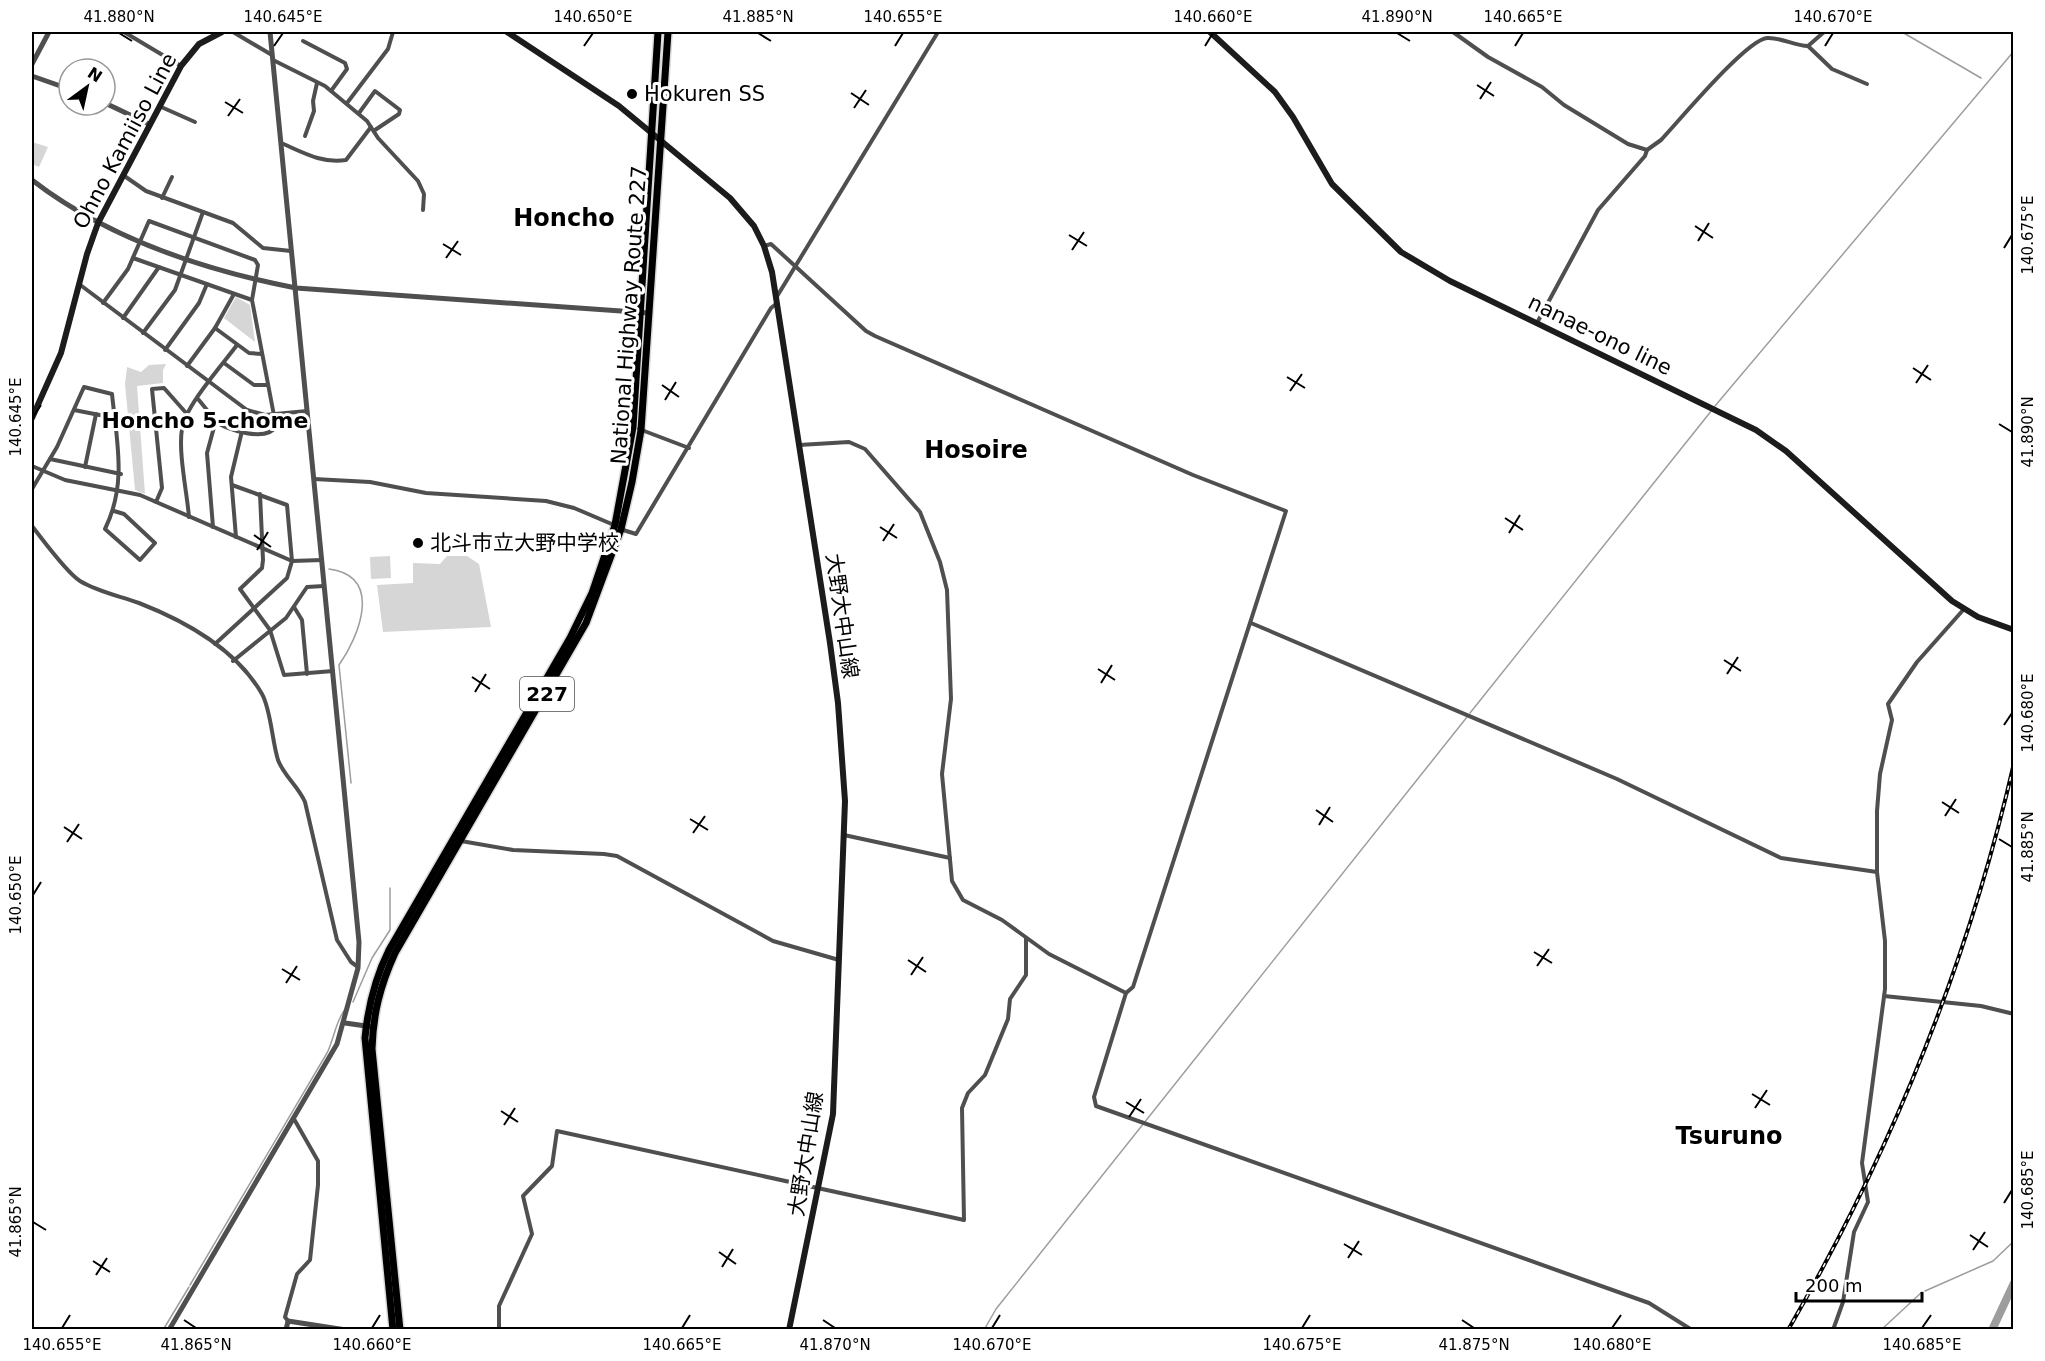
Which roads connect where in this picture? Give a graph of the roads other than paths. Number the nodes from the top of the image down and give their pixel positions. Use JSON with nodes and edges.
{"nodes":[{"id":1,"x":49,"y":32,"type":"edge"},
{"id":2,"x":124,"y":32,"type":"edge"},
{"id":3,"x":222,"y":32,"type":"edge"},
{"id":4,"x":233,"y":32,"type":"edge"},
{"id":5,"x":270,"y":32,"type":"edge"},
{"id":6,"x":393,"y":32,"type":"edge"},
{"id":7,"x":507,"y":32,"type":"edge"},
{"id":8,"x":658,"y":32,"type":"edge"},
{"id":9,"x":668,"y":32,"type":"edge"},
{"id":10,"x":938,"y":32,"type":"edge"},
{"id":11,"x":1210,"y":32,"type":"edge"},
{"id":12,"x":1452,"y":32,"type":"edge"},
{"id":13,"x":1824,"y":32,"type":"edge"},
{"id":14,"x":213,"y":33,"type":"edge"},
{"id":15,"x":303,"y":41,"type":"dead end"},
{"id":16,"x":1808,"y":46,"type":"junction"},
{"id":17,"x":273,"y":57,"type":"junction"},
{"id":18,"x":32,"y":64,"type":"edge"},
{"id":19,"x":181,"y":66,"type":"junction"},
{"id":20,"x":32,"y":76,"type":"edge"},
{"id":21,"x":318,"y":83,"type":"junction"},
{"id":22,"x":1867,"y":84,"type":"dead end"},
{"id":23,"x":57,"y":85,"type":"edge"},
{"id":24,"x":331,"y":91,"type":"junction"},
{"id":25,"x":347,"y":103,"type":"junction"},
{"id":26,"x":158,"y":106,"type":"junction"},
{"id":27,"x":117,"y":109,"type":"edge"},
{"id":28,"x":359,"y":113,"type":"junction"},
{"id":29,"x":195,"y":122,"type":"dead end"},
{"id":30,"x":149,"y":124,"type":"junction"},
{"id":31,"x":373,"y":128,"type":"junction"},
{"id":32,"x":652,"y":132,"type":"junction"},
{"id":33,"x":305,"y":136,"type":"dead end"},
{"id":34,"x":660,"y":138,"type":"junction"},
{"id":35,"x":281,"y":143,"type":"junction"},
{"id":36,"x":1647,"y":150,"type":"junction"},
{"id":37,"x":123,"y":175,"type":"junction"},
{"id":38,"x":172,"y":177,"type":"dead end"},
{"id":39,"x":32,"y":180,"type":"edge"},
{"id":40,"x":162,"y":198,"type":"junction"},
{"id":41,"x":423,"y":210,"type":"dead end"},
{"id":42,"x":203,"y":212,"type":"junction"},
{"id":43,"x":98,"y":223,"type":"junction"},
{"id":44,"x":194,"y":238,"type":"junction"},
{"id":45,"x":140,"y":241,"type":"junction"},
{"id":46,"x":764,"y":246,"type":"junction"},
{"id":47,"x":292,"y":251,"type":"junction"},
{"id":48,"x":133,"y":258,"type":"junction"},
{"id":49,"x":187,"y":258,"type":"junction"},
{"id":50,"x":159,"y":267,"type":"junction"},
{"id":51,"x":796,"y":267,"type":"junction"},
{"id":52,"x":181,"y":274,"type":"junction"},
{"id":53,"x":256,"y":281,"type":"junction"},
{"id":54,"x":79,"y":284,"type":"junction"},
{"id":55,"x":207,"y":284,"type":"junction"},
{"id":56,"x":296,"y":288,"type":"junction"},
{"id":57,"x":234,"y":294,"type":"junction"},
{"id":58,"x":252,"y":300,"type":"junction"},
{"id":59,"x":776,"y":301,"type":"junction"},
{"id":60,"x":103,"y":303,"type":"junction"},
{"id":61,"x":645,"y":313,"type":"junction"},
{"id":62,"x":123,"y":318,"type":"junction"},
{"id":63,"x":1537,"y":323,"type":"junction"},
{"id":64,"x":215,"y":328,"type":"junction"},
{"id":65,"x":143,"y":333,"type":"junction"},
{"id":66,"x":237,"y":345,"type":"junction"},
{"id":67,"x":165,"y":350,"type":"junction"},
{"id":68,"x":262,"y":354,"type":"junction"},
{"id":69,"x":224,"y":363,"type":"junction"},
{"id":70,"x":187,"y":366,"type":"junction"},
{"id":71,"x":209,"y":382,"type":"junction"},
{"id":72,"x":268,"y":385,"type":"junction"},
{"id":73,"x":198,"y":399,"type":"junction"},
{"id":74,"x":74,"y":410,"type":"junction"},
{"id":75,"x":307,"y":411,"type":"junction"},
{"id":76,"x":96,"y":414,"type":"junction"},
{"id":77,"x":187,"y":414,"type":"junction"},
{"id":78,"x":274,"y":414,"type":"junction"},
{"id":79,"x":32,"y":418,"type":"edge"},
{"id":80,"x":115,"y":418,"type":"junction"},
{"id":81,"x":216,"y":420,"type":"junction"},
{"id":82,"x":637,"y":428,"type":"junction"},
{"id":83,"x":242,"y":431,"type":"junction"},
{"id":84,"x":799,"y":445,"type":"junction"},
{"id":85,"x":689,"y":448,"type":"junction"},
{"id":86,"x":50,"y":459,"type":"junction"},
{"id":87,"x":32,"y":466,"type":"edge"},
{"id":88,"x":85,"y":466,"type":"junction"},
{"id":89,"x":43,"y":472,"type":"junction"},
{"id":90,"x":121,"y":474,"type":"junction"},
{"id":91,"x":314,"y":479,"type":"junction"},
{"id":92,"x":232,"y":486,"type":"junction"},
{"id":93,"x":32,"y":489,"type":"edge"},
{"id":94,"x":118,"y":491,"type":"junction"},
{"id":95,"x":260,"y":494,"type":"junction"},
{"id":96,"x":156,"y":502,"type":"junction"},
{"id":97,"x":114,"y":511,"type":"junction"},
{"id":98,"x":189,"y":517,"type":"junction"},
{"id":99,"x":32,"y":526,"type":"edge"},
{"id":100,"x":213,"y":527,"type":"junction"},
{"id":101,"x":618,"y":527,"type":"junction"},
{"id":102,"x":236,"y":538,"type":"junction"},
{"id":103,"x":264,"y":550,"type":"junction"},
{"id":104,"x":322,"y":560,"type":"junction"},
{"id":105,"x":292,"y":561,"type":"junction"},
{"id":106,"x":324,"y":586,"type":"junction"},
{"id":107,"x":294,"y":607,"type":"junction"},
{"id":108,"x":1964,"y":609,"type":"junction"},
{"id":109,"x":254,"y":610,"type":"junction"},
{"id":110,"x":1251,"y":623,"type":"junction"},
{"id":111,"x":270,"y":630,"type":"junction"},
{"id":112,"x":2013,"y":630,"type":"edge"},
{"id":113,"x":215,"y":644,"type":"junction"},
{"id":114,"x":233,"y":660,"type":"junction"},
{"id":115,"x":333,"y":671,"type":"junction"},
{"id":116,"x":307,"y":674,"type":"junction"},
{"id":117,"x":844,"y":835,"type":"junction"},
{"id":118,"x":458,"y":839,"type":"junction"},
{"id":119,"x":950,"y":858,"type":"junction"},
{"id":120,"x":1877,"y":872,"type":"junction"},
{"id":121,"x":1026,"y":939,"type":"junction"},
{"id":122,"x":840,"y":961,"type":"junction"},
{"id":123,"x":358,"y":968,"type":"junction"},
{"id":124,"x":1126,"y":993,"type":"junction"},
{"id":125,"x":1884,"y":996,"type":"junction"},
{"id":126,"x":2013,"y":1014,"type":"edge"},
{"id":127,"x":345,"y":1023,"type":"junction"},
{"id":128,"x":370,"y":1027,"type":"junction"},
{"id":129,"x":294,"y":1119,"type":"junction"},
{"id":130,"x":819,"y":1189,"type":"junction"},
{"id":131,"x":288,"y":1321,"type":"junction"},
{"id":132,"x":169,"y":1329,"type":"edge"},
{"id":133,"x":286,"y":1329,"type":"edge"},
{"id":134,"x":346,"y":1329,"type":"edge"},
{"id":135,"x":393,"y":1329,"type":"edge"},
{"id":136,"x":399,"y":1329,"type":"edge"},
{"id":137,"x":499,"y":1329,"type":"edge"},
{"id":138,"x":789,"y":1329,"type":"edge"},
{"id":139,"x":1692,"y":1329,"type":"edge"},
{"id":140,"x":1833,"y":1329,"type":"edge"}],
"edges":[{"from":1,"to":18,"type":"street"},
{"from":2,"to":19,"type":"street"},
{"from":3,"to":14,"type":"main road","name":"Ohno Kamiiso Line"},
{"from":4,"to":17,"type":"street"},
{"from":5,"to":17,"type":"street"},
{"from":6,"to":25,"type":"street"},
{"from":7,"to":32,"type":"main road","name":"大野大中山線"},
{"from":8,"to":32,"type":"highway","name":"National Highway Route 227","number":"227"},
{"from":9,"to":34,"type":"highway","name":"National Highway Route 227","number":"227"},
{"from":10,"to":51,"type":"street"},
{"from":11,"to":63,"type":"main road","name":"nanae-ono line"},
{"from":12,"to":36,"type":"street"},
{"from":13,"to":16,"type":"street"},
{"from":14,"to":19,"type":"main road","name":"Ohno Kamiiso Line"},
{"from":15,"to":24,"type":"street"},
{"from":16,"to":22,"type":"street"},
{"from":16,"to":36,"type":"street"},
{"from":17,"to":21,"type":"street"},
{"from":17,"to":35,"type":"street"},
{"from":19,"to":26,"type":"main road","name":"Ohno Kamiiso Line"},
{"from":20,"to":23,"type":"street"},
{"from":21,"to":24,"type":"street"},
{"from":21,"to":33,"type":"street"},
{"from":24,"to":25,"type":"street"},
{"from":25,"to":28,"type":"street"},
{"from":26,"to":29,"type":"street"},
{"from":26,"to":30,"type":"main road","name":"Ohno Kamiiso Line"},
{"from":27,"to":30,"type":"street"},
{"from":28,"to":31,"type":"street"},
{"from":28,"to":31,"type":"street"},
{"from":30,"to":37,"type":"main road","name":"Ohno Kamiiso Line"},
{"from":31,"to":35,"type":"street"},
{"from":31,"to":41,"type":"street"},
{"from":32,"to":34,"type":"main road","name":"大野大中山線"},
{"from":32,"to":61,"type":"highway","name":"National Highway Route 227","number":"227"},
{"from":34,"to":46,"type":"main road","name":"大野大中山線"},
{"from":34,"to":61,"type":"highway","name":"National Highway Route 227","number":"227"},
{"from":35,"to":47,"type":"street"},
{"from":36,"to":63,"type":"street"},
{"from":37,"to":40,"type":"street"},
{"from":37,"to":43,"type":"main road","name":"Ohno Kamiiso Line"},
{"from":38,"to":40,"type":"street"},
{"from":39,"to":43,"type":"street"},
{"from":40,"to":42,"type":"street"},
{"from":42,"to":44,"type":"street"},
{"from":42,"to":47,"type":"street"},
{"from":43,"to":45,"type":"street"},
{"from":43,"to":54,"type":"main road","name":"Ohno Kamiiso Line"},
{"from":44,"to":45,"type":"street"},
{"from":44,"to":49,"type":"street"},
{"from":44,"to":53,"type":"street"},
{"from":45,"to":48,"type":"street"},
{"from":45,"to":49,"type":"street"},
{"from":46,"to":51,"type":"street"},
{"from":46,"to":59,"type":"main road","name":"大野大中山線"},
{"from":47,"to":56,"type":"street"},
{"from":48,"to":50,"type":"street"},
{"from":48,"to":60,"type":"street"},
{"from":49,"to":52,"type":"street"},
{"from":49,"to":53,"type":"street"},
{"from":50,"to":52,"type":"street"},
{"from":50,"to":62,"type":"street"},
{"from":51,"to":59,"type":"street"},
{"from":51,"to":110,"type":"street"},
{"from":52,"to":55,"type":"street"},
{"from":52,"to":65,"type":"street"},
{"from":53,"to":56,"type":"street"},
{"from":53,"to":58,"type":"street"},
{"from":54,"to":60,"type":"street"},
{"from":54,"to":79,"type":"main road","name":"Ohno Kamiiso Line"},
{"from":55,"to":57,"type":"street"},
{"from":55,"to":67,"type":"street"},
{"from":56,"to":61,"type":"street"},
{"from":56,"to":75,"type":"street"},
{"from":57,"to":58,"type":"street"},
{"from":57,"to":64,"type":"street"},
{"from":58,"to":68,"type":"street"},
{"from":59,"to":84,"type":"main road","name":"大野大中山線"},
{"from":59,"to":85,"type":"street"},
{"from":60,"to":62,"type":"street"},
{"from":61,"to":82,"type":"highway","name":"National Highway Route 227","number":"227"},
{"from":62,"to":65,"type":"street"},
{"from":63,"to":108,"type":"main road","name":"nanae-ono line"},
{"from":64,"to":66,"type":"street"},
{"from":64,"to":70,"type":"street"},
{"from":65,"to":67,"type":"street"},
{"from":66,"to":68,"type":"street"},
{"from":66,"to":69,"type":"street"},
{"from":67,"to":70,"type":"street"},
{"from":68,"to":72,"type":"street"},
{"from":69,"to":71,"type":"street"},
{"from":69,"to":72,"type":"street"},
{"from":70,"to":71,"type":"street"},
{"from":71,"to":73,"type":"street"},
{"from":71,"to":78,"type":"street"},
{"from":72,"to":78,"type":"street"},
{"from":73,"to":77,"type":"street"},
{"from":73,"to":81,"type":"street"},
{"from":74,"to":76,"type":"street"},
{"from":74,"to":80,"type":"street"},
{"from":74,"to":86,"type":"street"},
{"from":75,"to":78,"type":"street"},
{"from":75,"to":91,"type":"street"},
{"from":76,"to":80,"type":"street"},
{"from":76,"to":88,"type":"street"},
{"from":77,"to":96,"type":"street"},
{"from":77,"to":98,"type":"street"},
{"from":78,"to":83,"type":"street"},
{"from":80,"to":90,"type":"street"},
{"from":81,"to":83,"type":"street"},
{"from":81,"to":100,"type":"street"},
{"from":82,"to":85,"type":"street"},
{"from":82,"to":101,"type":"highway","name":"National Highway Route 227","number":"227"},
{"from":83,"to":92,"type":"street"},
{"from":84,"to":117,"type":"main road","name":"大野大中山線"},
{"from":84,"to":119,"type":"street"},
{"from":85,"to":101,"type":"street"},
{"from":86,"to":88,"type":"street"},
{"from":86,"to":89,"type":"street"},
{"from":87,"to":89,"type":"street"},
{"from":88,"to":90,"type":"street"},
{"from":89,"to":93,"type":"street"},
{"from":89,"to":94,"type":"street"},
{"from":90,"to":94,"type":"street"},
{"from":91,"to":101,"type":"street"},
{"from":91,"to":104,"type":"street"},
{"from":92,"to":95,"type":"street"},
{"from":92,"to":102,"type":"street"},
{"from":94,"to":96,"type":"street"},
{"from":94,"to":97,"type":"street"},
{"from":95,"to":103,"type":"street"},
{"from":95,"to":105,"type":"street"},
{"from":96,"to":98,"type":"street"},
{"from":97,"to":97,"type":"street"},
{"from":98,"to":100,"type":"street"},
{"from":99,"to":113,"type":"street"},
{"from":100,"to":102,"type":"street"},
{"from":101,"to":118,"type":"highway","name":"National Highway Route 227","number":"227"},
{"from":102,"to":103,"type":"street"},
{"from":103,"to":105,"type":"street"},
{"from":103,"to":109,"type":"street"},
{"from":104,"to":105,"type":"street"},
{"from":104,"to":106,"type":"street"},
{"from":105,"to":109,"type":"street"},
{"from":106,"to":107,"type":"street"},
{"from":106,"to":115,"type":"street"},
{"from":107,"to":111,"type":"street"},
{"from":107,"to":116,"type":"street"},
{"from":108,"to":112,"type":"main road","name":"nanae-ono line"},
{"from":108,"to":120,"type":"street"},
{"from":109,"to":111,"type":"street"},
{"from":109,"to":113,"type":"street"},
{"from":110,"to":120,"type":"street"},
{"from":110,"to":124,"type":"street"},
{"from":111,"to":114,"type":"street"},
{"from":111,"to":116,"type":"street"},
{"from":113,"to":114,"type":"street"},
{"from":114,"to":123,"type":"street"},
{"from":115,"to":116,"type":"street"},
{"from":115,"to":123,"type":"street"},
{"from":117,"to":119,"type":"street"},
{"from":117,"to":122,"type":"main road","name":"大野大中山線"},
{"from":118,"to":122,"type":"street"},
{"from":118,"to":128,"type":"highway","name":"National Highway Route 227","number":"227"},
{"from":119,"to":121,"type":"street"},
{"from":120,"to":125,"type":"street"},
{"from":121,"to":124,"type":"street"},
{"from":121,"to":130,"type":"street"},
{"from":122,"to":130,"type":"main road","name":"大野大中山線"},
{"from":123,"to":127,"type":"street"},
{"from":124,"to":139,"type":"street"},
{"from":125,"to":126,"type":"street"},
{"from":125,"to":140,"type":"street"},
{"from":127,"to":128,"type":"street"},
{"from":127,"to":129,"type":"street"},
{"from":128,"to":135,"type":"highway","name":"National Highway Route 227","number":"227"},
{"from":128,"to":136,"type":"highway","name":"National Highway Route 227","number":"227"},
{"from":129,"to":131,"type":"street"},
{"from":129,"to":132,"type":"street"},
{"from":130,"to":137,"type":"street"},
{"from":130,"to":138,"type":"main road","name":"大野大中山線"},
{"from":131,"to":133,"type":"street"},
{"from":131,"to":134,"type":"street"}]}
